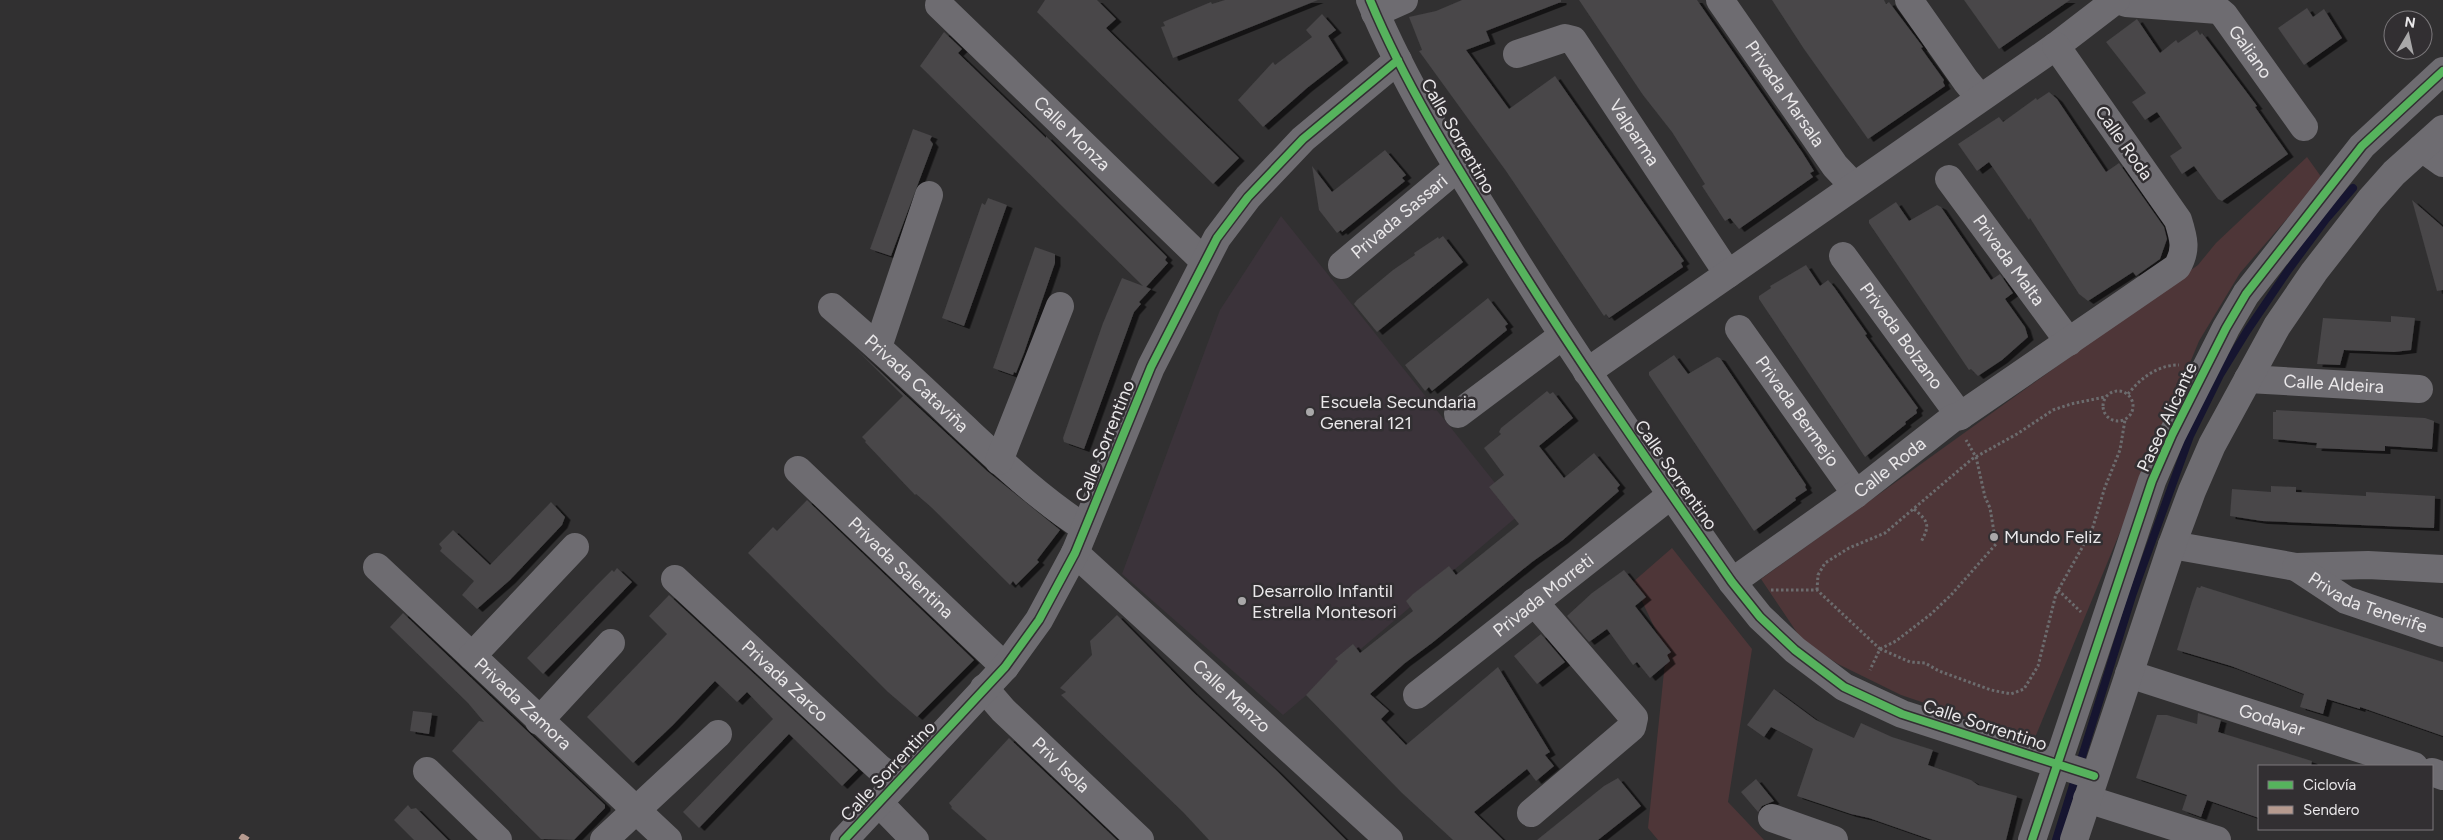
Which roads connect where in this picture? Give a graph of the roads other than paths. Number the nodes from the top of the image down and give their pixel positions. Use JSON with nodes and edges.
{"nodes":[{"id":1,"x":1404,"y":0,"type":"edge"},
{"id":2,"x":1720,"y":0,"type":"edge"},
{"id":3,"x":1909,"y":0,"type":"edge"},
{"id":4,"x":2117,"y":0,"type":"edge"},
{"id":5,"x":939,"y":5,"type":"dead end"},
{"id":6,"x":1372,"y":6,"type":"edge"},
{"id":7,"x":2056,"y":46,"type":"junction"},
{"id":8,"x":1518,"y":54,"type":"dead end"},
{"id":9,"x":1398,"y":60,"type":"junction"},
{"id":10,"x":2443,"y":72,"type":"edge"},
{"id":11,"x":1980,"y":98,"type":"junction"},
{"id":12,"x":2304,"y":127,"type":"dead end"},
{"id":13,"x":2443,"y":129,"type":"edge"},
{"id":14,"x":2362,"y":146,"type":"junction"},
{"id":15,"x":2432,"y":155,"type":"edge"},
{"id":16,"x":1457,"y":168,"type":"junction"},
{"id":17,"x":2394,"y":173,"type":"junction"},
{"id":18,"x":1948,"y":179,"type":"dead end"},
{"id":19,"x":1853,"y":185,"type":"junction"},
{"id":20,"x":929,"y":195,"type":"dead end"},
{"id":21,"x":1843,"y":256,"type":"dead end"},
{"id":22,"x":1204,"y":261,"type":"junction"},
{"id":23,"x":1342,"y":265,"type":"dead end"},
{"id":24,"x":1728,"y":274,"type":"junction"},
{"id":25,"x":1060,"y":306,"type":"dead end"},
{"id":26,"x":832,"y":308,"type":"dead end"},
{"id":27,"x":1739,"y":329,"type":"dead end"},
{"id":28,"x":1562,"y":336,"type":"junction"},
{"id":29,"x":2068,"y":342,"type":"junction"},
{"id":30,"x":878,"y":347,"type":"junction"},
{"id":31,"x":1587,"y":372,"type":"junction"},
{"id":32,"x":2248,"y":379,"type":"junction"},
{"id":33,"x":2419,"y":389,"type":"dead end"},
{"id":34,"x":1458,"y":414,"type":"dead end"},
{"id":35,"x":1957,"y":417,"type":"junction"},
{"id":36,"x":1000,"y":461,"type":"junction"},
{"id":37,"x":798,"y":470,"type":"dead end"},
{"id":38,"x":1856,"y":494,"type":"junction"},
{"id":39,"x":1671,"y":495,"type":"junction"},
{"id":40,"x":1080,"y":540,"type":"junction"},
{"id":41,"x":2172,"y":545,"type":"junction"},
{"id":42,"x":575,"y":547,"type":"dead end"},
{"id":43,"x":377,"y":567,"type":"dead end"},
{"id":44,"x":2296,"y":567,"type":"junction"},
{"id":45,"x":2443,"y":569,"type":"edge"},
{"id":46,"x":675,"y":579,"type":"dead end"},
{"id":47,"x":1735,"y":586,"type":"junction"},
{"id":48,"x":1534,"y":602,"type":"junction"},
{"id":49,"x":2443,"y":633,"type":"edge"},
{"id":50,"x":611,"y":642,"type":"dead end"},
{"id":51,"x":472,"y":656,"type":"junction"},
{"id":52,"x":1005,"y":666,"type":"junction"},
{"id":53,"x":2129,"y":674,"type":"junction"},
{"id":54,"x":984,"y":688,"type":"junction"},
{"id":55,"x":1417,"y":696,"type":"dead end"},
{"id":56,"x":539,"y":721,"type":"junction"},
{"id":57,"x":718,"y":734,"type":"dead end"},
{"id":58,"x":2057,"y":764,"type":"junction"},
{"id":59,"x":2411,"y":765,"type":"edge"},
{"id":60,"x":427,"y":771,"type":"dead end"},
{"id":61,"x":898,"y":782,"type":"junction"},
{"id":62,"x":2091,"y":787,"type":"junction"},
{"id":63,"x":878,"y":802,"type":"junction"},
{"id":64,"x":636,"y":810,"type":"junction"},
{"id":65,"x":1531,"y":813,"type":"dead end"},
{"id":66,"x":1772,"y":818,"type":"dead end"},
{"id":67,"x":498,"y":840,"type":"edge"},
{"id":68,"x":604,"y":840,"type":"edge"},
{"id":69,"x":668,"y":840,"type":"edge"},
{"id":70,"x":844,"y":840,"type":"edge"},
{"id":71,"x":915,"y":840,"type":"edge"},
{"id":72,"x":1140,"y":840,"type":"edge"},
{"id":73,"x":1388,"y":840,"type":"edge"},
{"id":74,"x":1834,"y":840,"type":"edge"},
{"id":75,"x":2032,"y":840,"type":"edge"},
{"id":76,"x":2074,"y":840,"type":"edge"},
{"id":77,"x":2217,"y":840,"type":"edge"}],
"edges":[{"from":1,"to":6,"type":"street"},
{"from":2,"to":19,"type":"street","name":"Privada Marsala"},
{"from":3,"to":11,"type":"street"},
{"from":4,"to":7,"type":"street"},
{"from":4,"to":12,"type":"street","name":"Galiano"},
{"from":5,"to":22,"type":"street","name":"Calle Monza"},
{"from":6,"to":9,"type":"street","name":"Calle Sorrentino"},
{"from":7,"to":11,"type":"street"},
{"from":7,"to":29,"type":"street","name":"Calle Roda"},
{"from":8,"to":24,"type":"street","name":"Valparma"},
{"from":9,"to":16,"type":"street","name":"Calle Sorrentino"},
{"from":9,"to":22,"type":"street","name":"Calle Sorrentino"},
{"from":10,"to":14,"type":"street","name":"Paseo Alicante"},
{"from":11,"to":19,"type":"street"},
{"from":13,"to":15,"type":"street"},
{"from":14,"to":17,"type":"street"},
{"from":14,"to":58,"type":"street","name":"Paseo Alicante"},
{"from":15,"to":17,"type":"street"},
{"from":16,"to":23,"type":"street","name":"Privada Sassari"},
{"from":16,"to":28,"type":"street","name":"Calle Sorrentino"},
{"from":17,"to":32,"type":"street"},
{"from":18,"to":29,"type":"street","name":"Privada Malta"},
{"from":19,"to":24,"type":"street"},
{"from":20,"to":30,"type":"street"},
{"from":21,"to":35,"type":"street","name":"Privada Bolzano"},
{"from":22,"to":40,"type":"street","name":"Calle Sorrentino"},
{"from":24,"to":31,"type":"street"},
{"from":25,"to":36,"type":"street"},
{"from":26,"to":30,"type":"street","name":"Privada Cataviña"},
{"from":27,"to":38,"type":"street","name":"Privada Bermejo"},
{"from":28,"to":31,"type":"street","name":"Calle Sorrentino"},
{"from":28,"to":34,"type":"street"},
{"from":29,"to":35,"type":"street","name":"Calle Roda"},
{"from":30,"to":36,"type":"street","name":"Privada Cataviña"},
{"from":31,"to":39,"type":"street","name":"Calle Sorrentino"},
{"from":32,"to":33,"type":"street","name":"Calle Aldeira"},
{"from":32,"to":41,"type":"street"},
{"from":35,"to":38,"type":"street","name":"Calle Roda"},
{"from":36,"to":40,"type":"street","name":"Privada Cataviña"},
{"from":37,"to":52,"type":"street","name":"Privada Salentina"},
{"from":38,"to":47,"type":"street","name":"Calle Roda"},
{"from":39,"to":47,"type":"street","name":"Calle Sorrentino"},
{"from":39,"to":48,"type":"street","name":"Privada Morreti"},
{"from":40,"to":52,"type":"street","name":"Calle Sorrentino"},
{"from":40,"to":73,"type":"street","name":"Calle Manzo"},
{"from":41,"to":44,"type":"street","name":"Privada Tenerife"},
{"from":41,"to":53,"type":"street"},
{"from":42,"to":51,"type":"street"},
{"from":43,"to":51,"type":"street","name":"Privada Zamora"},
{"from":44,"to":45,"type":"street","name":"Privada Tenerife"},
{"from":44,"to":49,"type":"street","name":"Privada Tenerife"},
{"from":46,"to":61,"type":"street","name":"Privada Zarco"},
{"from":47,"to":58,"type":"street","name":"Calle Sorrentino"},
{"from":48,"to":55,"type":"street","name":"Privada Morreti"},
{"from":48,"to":65,"type":"street"},
{"from":50,"to":56,"type":"street"},
{"from":51,"to":56,"type":"street","name":"Privada Zamora"},
{"from":52,"to":54,"type":"street","name":"Calle Sorrentino"},
{"from":53,"to":59,"type":"street","name":"Godavar"},
{"from":53,"to":62,"type":"street"},
{"from":54,"to":61,"type":"street","name":"Calle Sorrentino"},
{"from":54,"to":72,"type":"street","name":"Priv Isola"},
{"from":56,"to":64,"type":"street","name":"Privada Zamora"},
{"from":57,"to":64,"type":"street"},
{"from":58,"to":62,"type":"street","name":"Calle Sorrentino"},
{"from":58,"to":75,"type":"street","name":"Paseo Alicante"},
{"from":60,"to":67,"type":"street"},
{"from":61,"to":63,"type":"street","name":"Calle Sorrentino"},
{"from":62,"to":76,"type":"street"},
{"from":62,"to":77,"type":"street","name":"Calle Sorrentino"},
{"from":63,"to":70,"type":"street","name":"Calle Sorrentino"},
{"from":63,"to":71,"type":"street"},
{"from":64,"to":68,"type":"street"},
{"from":64,"to":69,"type":"street","name":"Privada Zamora"},
{"from":66,"to":74,"type":"street"}]}
